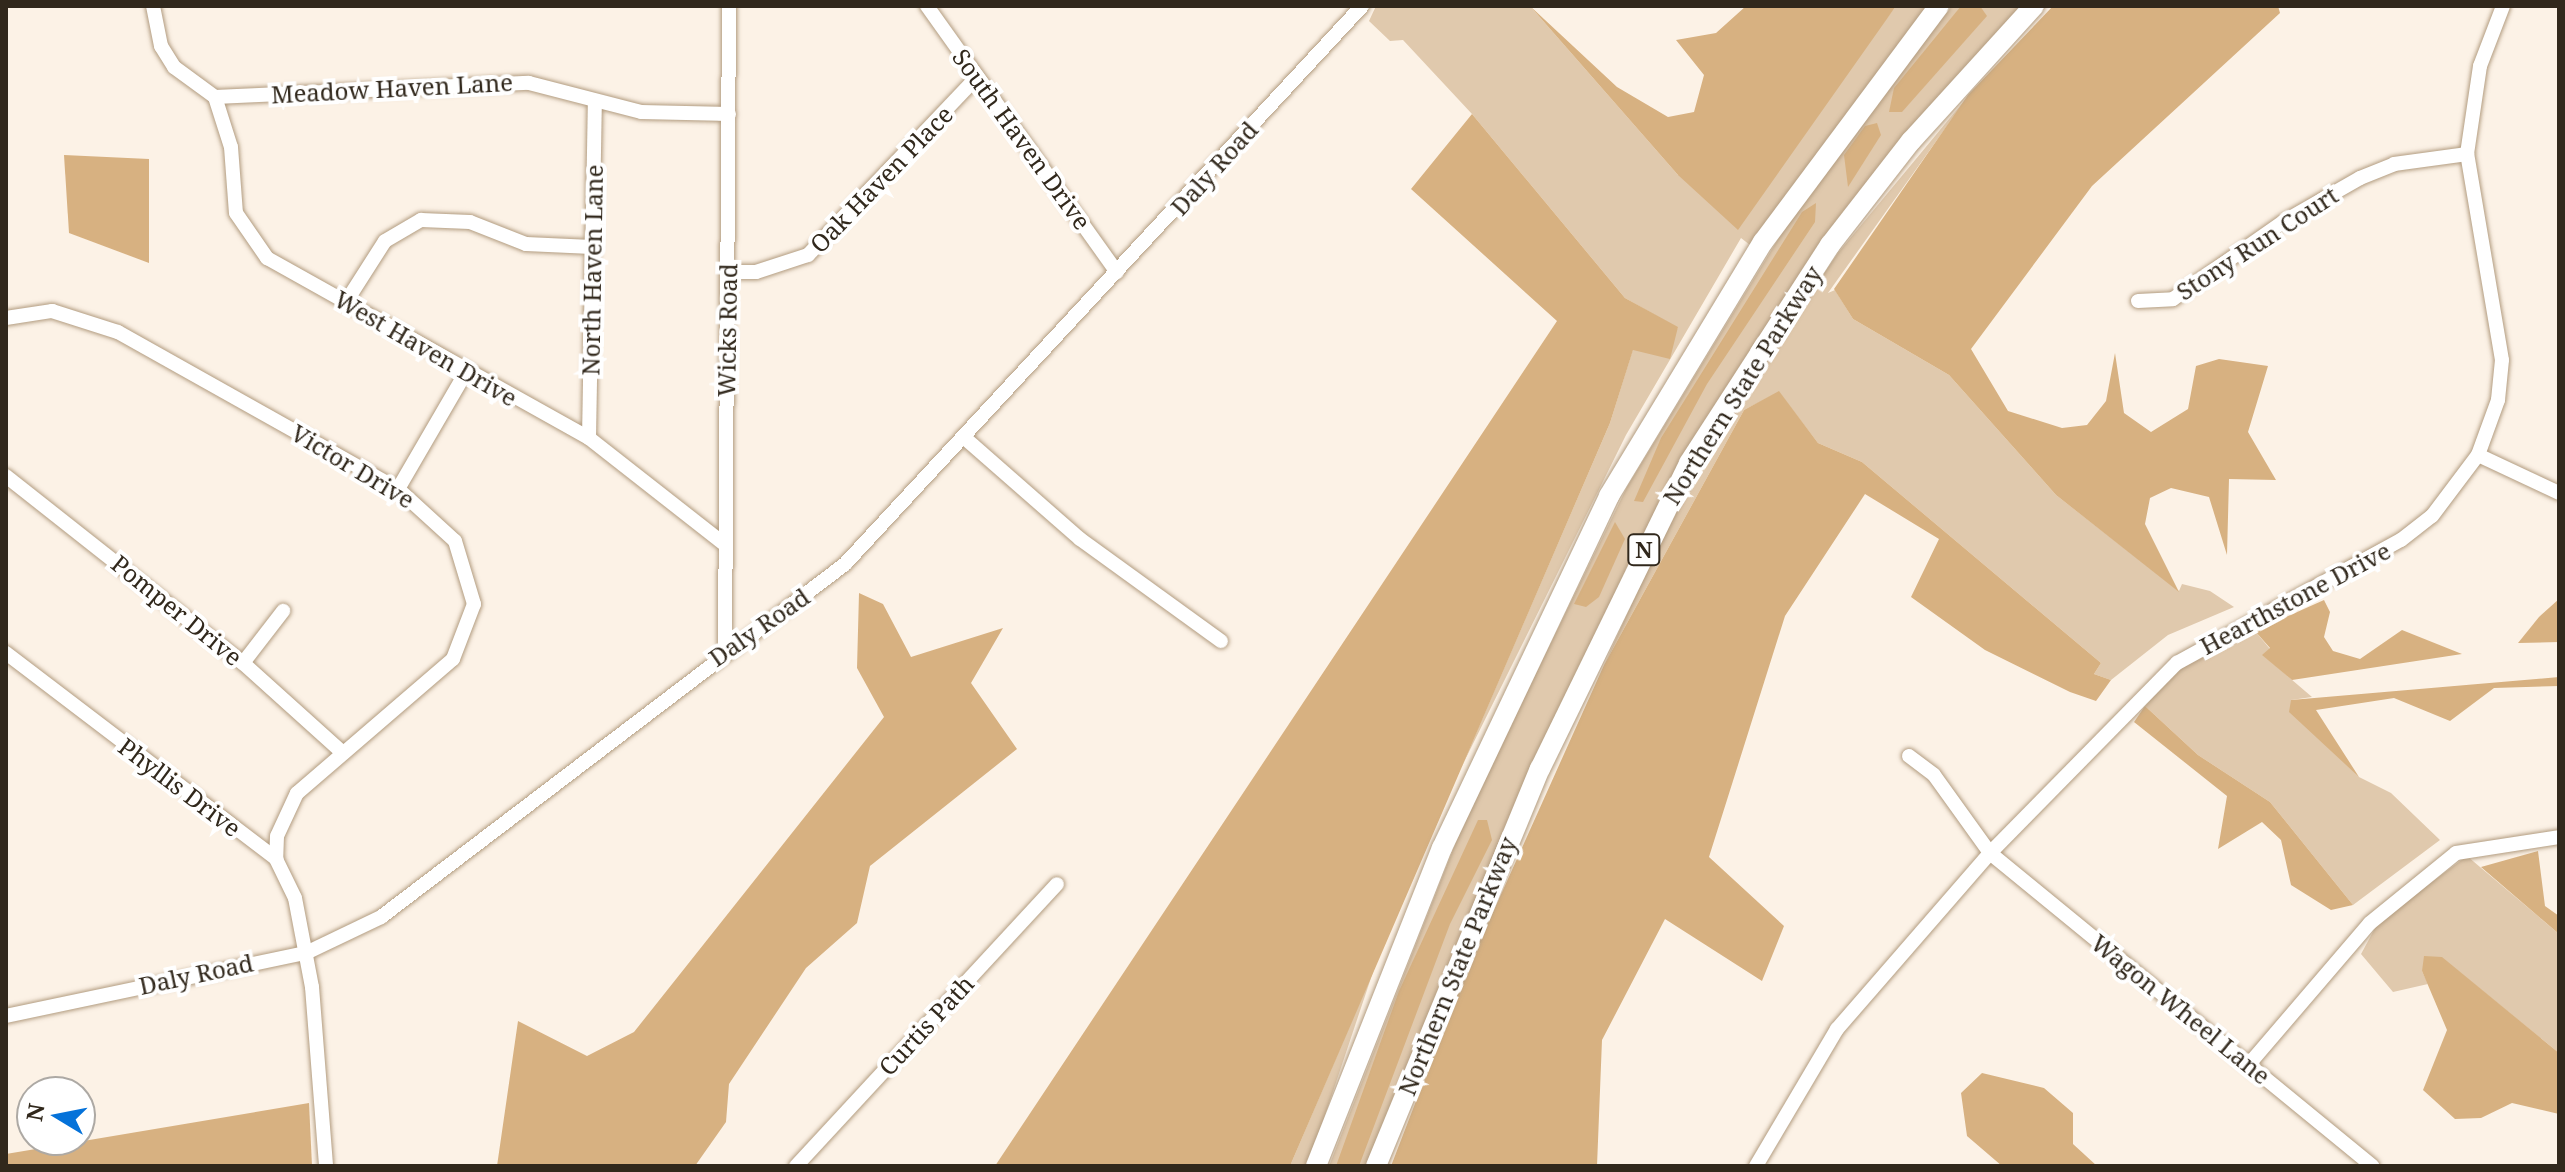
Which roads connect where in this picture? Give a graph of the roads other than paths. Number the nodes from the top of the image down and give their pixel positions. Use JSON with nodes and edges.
{"nodes":[{"id":1,"x":153,"y":6,"type":"edge"},
{"id":2,"x":729,"y":6,"type":"edge"},
{"id":3,"x":927,"y":6,"type":"edge"},
{"id":4,"x":1362,"y":6,"type":"edge"},
{"id":5,"x":1939,"y":6,"type":"edge"},
{"id":6,"x":2034,"y":6,"type":"edge"},
{"id":7,"x":2503,"y":6,"type":"edge"},
{"id":8,"x":977,"y":77,"type":"junction"},
{"id":9,"x":215,"y":97,"type":"junction"},
{"id":10,"x":595,"y":102,"type":"junction"},
{"id":11,"x":729,"y":114,"type":"junction"},
{"id":12,"x":2467,"y":154,"type":"junction"},
{"id":13,"x":592,"y":247,"type":"junction"},
{"id":14,"x":728,"y":272,"type":"junction"},
{"id":15,"x":1117,"y":272,"type":"junction"},
{"id":16,"x":2138,"y":301,"type":"dead end"},
{"id":17,"x":346,"y":302,"type":"junction"},
{"id":18,"x":6,"y":318,"type":"edge"},
{"id":19,"x":466,"y":372,"type":"junction"},
{"id":20,"x":589,"y":438,"type":"junction"},
{"id":21,"x":967,"y":440,"type":"junction"},
{"id":22,"x":2478,"y":455,"type":"junction"},
{"id":23,"x":6,"y":476,"type":"edge"},
{"id":24,"x":398,"y":489,"type":"junction"},
{"id":25,"x":2559,"y":493,"type":"edge"},
{"id":26,"x":723,"y":543,"type":"junction"},
{"id":27,"x":283,"y":611,"type":"dead end"},
{"id":28,"x":1221,"y":641,"type":"dead end"},
{"id":29,"x":6,"y":653,"type":"edge"},
{"id":30,"x":725,"y":653,"type":"junction"},
{"id":31,"x":243,"y":663,"type":"junction"},
{"id":32,"x":342,"y":752,"type":"junction"},
{"id":33,"x":1909,"y":756,"type":"dead end"},
{"id":34,"x":2559,"y":837,"type":"edge"},
{"id":35,"x":1990,"y":853,"type":"junction"},
{"id":36,"x":276,"y":859,"type":"junction"},
{"id":37,"x":1057,"y":884,"type":"dead end"},
{"id":38,"x":306,"y":953,"type":"junction"},
{"id":39,"x":6,"y":1016,"type":"edge"},
{"id":40,"x":2250,"y":1063,"type":"junction"},
{"id":41,"x":326,"y":1166,"type":"edge"},
{"id":42,"x":796,"y":1166,"type":"edge"},
{"id":43,"x":1316,"y":1166,"type":"edge"},
{"id":44,"x":1376,"y":1166,"type":"edge"},
{"id":45,"x":1756,"y":1166,"type":"edge"},
{"id":46,"x":2372,"y":1166,"type":"edge"}],
"edges":[{"from":1,"to":9,"type":"street"},
{"from":2,"to":11,"type":"street","name":"Wicks Road"},
{"from":3,"to":8,"type":"street","name":"South Haven Drive"},
{"from":4,"to":15,"type":"street","name":"Daly Road"},
{"from":5,"to":43,"type":"highway","number":"N"},
{"from":6,"to":44,"type":"highway","name":"Northern State Parkway","number":"N"},
{"from":7,"to":12,"type":"street","name":"Hearthstone Drive"},
{"from":8,"to":14,"type":"street","name":"Oak Haven Place"},
{"from":8,"to":15,"type":"street","name":"South Haven Drive"},
{"from":9,"to":10,"type":"street","name":"Meadow Haven Lane"},
{"from":9,"to":17,"type":"street","name":"West Haven Drive"},
{"from":10,"to":11,"type":"street","name":"Meadow Haven Lane"},
{"from":10,"to":13,"type":"street","name":"North Haven Lane"},
{"from":11,"to":14,"type":"street","name":"Wicks Road"},
{"from":12,"to":16,"type":"street","name":"Stony Run Court"},
{"from":12,"to":22,"type":"street","name":"Hearthstone Drive"},
{"from":13,"to":17,"type":"street"},
{"from":13,"to":20,"type":"street","name":"North Haven Lane"},
{"from":14,"to":26,"type":"street","name":"Wicks Road"},
{"from":15,"to":21,"type":"street","name":"Daly Road"},
{"from":17,"to":19,"type":"street","name":"West Haven Drive"},
{"from":18,"to":24,"type":"street","name":"Victor Drive"},
{"from":19,"to":20,"type":"street","name":"West Haven Drive"},
{"from":19,"to":24,"type":"street"},
{"from":20,"to":26,"type":"street","name":"West Haven Drive"},
{"from":21,"to":28,"type":"street"},
{"from":21,"to":30,"type":"street","name":"Daly Road"},
{"from":22,"to":25,"type":"street"},
{"from":22,"to":35,"type":"street","name":"Hearthstone Drive"},
{"from":23,"to":31,"type":"street","name":"Pomper Drive"},
{"from":24,"to":32,"type":"street","name":"Victor Drive"},
{"from":26,"to":30,"type":"street","name":"Wicks Road"},
{"from":27,"to":31,"type":"street"},
{"from":29,"to":36,"type":"street","name":"Phyllis Drive"},
{"from":30,"to":38,"type":"street","name":"Daly Road"},
{"from":31,"to":32,"type":"street","name":"Pomper Drive"},
{"from":32,"to":36,"type":"street","name":"Victor Drive"},
{"from":33,"to":35,"type":"street","name":"Wagon Wheel Lane"},
{"from":34,"to":40,"type":"street"},
{"from":35,"to":40,"type":"street","name":"Wagon Wheel Lane"},
{"from":35,"to":45,"type":"street","name":"Hearthstone Drive"},
{"from":36,"to":38,"type":"street","name":"Phyllis Drive"},
{"from":37,"to":42,"type":"street","name":"Curtis Path"},
{"from":38,"to":39,"type":"street","name":"Daly Road"},
{"from":38,"to":41,"type":"street","name":"Phyllis Drive"},
{"from":40,"to":46,"type":"street","name":"Wagon Wheel Lane"}]}
